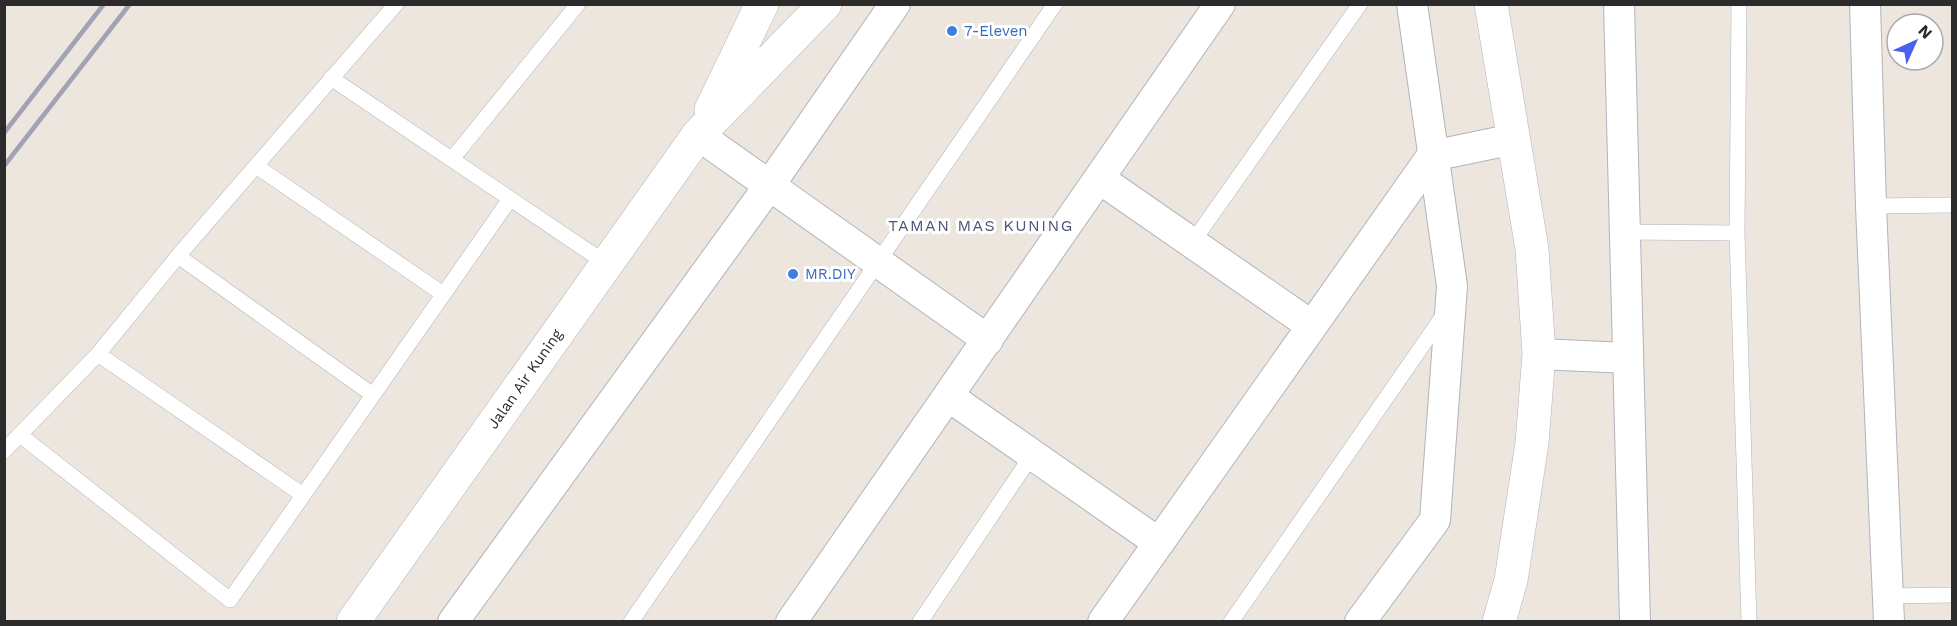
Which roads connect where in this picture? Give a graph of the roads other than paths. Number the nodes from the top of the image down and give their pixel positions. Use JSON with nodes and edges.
{"nodes":[{"id":1,"x":396,"y":4,"type":"edge"},
{"id":2,"x":578,"y":4,"type":"edge"},
{"id":3,"x":762,"y":4,"type":"edge"},
{"id":4,"x":825,"y":4,"type":"edge"},
{"id":5,"x":895,"y":4,"type":"edge"},
{"id":6,"x":1055,"y":4,"type":"edge"},
{"id":7,"x":1220,"y":4,"type":"edge"},
{"id":8,"x":1360,"y":4,"type":"edge"},
{"id":9,"x":1412,"y":4,"type":"edge"},
{"id":10,"x":1491,"y":4,"type":"edge"},
{"id":11,"x":1619,"y":4,"type":"edge"},
{"id":12,"x":1739,"y":4,"type":"edge"},
{"id":13,"x":1865,"y":4,"type":"edge"},
{"id":14,"x":331,"y":78,"type":"junction"},
{"id":15,"x":698,"y":135,"type":"junction"},
{"id":16,"x":1514,"y":139,"type":"junction"},
{"id":17,"x":1432,"y":156,"type":"junction"},
{"id":18,"x":452,"y":159,"type":"junction"},
{"id":19,"x":256,"y":166,"type":"junction"},
{"id":20,"x":1100,"y":179,"type":"junction"},
{"id":21,"x":769,"y":186,"type":"junction"},
{"id":22,"x":510,"y":199,"type":"junction"},
{"id":23,"x":1953,"y":205,"type":"edge"},
{"id":24,"x":1871,"y":206,"type":"junction"},
{"id":25,"x":1625,"y":232,"type":"junction"},
{"id":26,"x":1737,"y":233,"type":"junction"},
{"id":27,"x":1192,"y":243,"type":"junction"},
{"id":28,"x":178,"y":256,"type":"junction"},
{"id":29,"x":878,"y":262,"type":"junction"},
{"id":30,"x":607,"y":264,"type":"junction"},
{"id":31,"x":443,"y":294,"type":"junction"},
{"id":32,"x":1450,"y":305,"type":"junction"},
{"id":33,"x":1312,"y":326,"type":"junction"},
{"id":34,"x":988,"y":340,"type":"junction"},
{"id":35,"x":98,"y":354,"type":"junction"},
{"id":36,"x":1539,"y":354,"type":"junction"},
{"id":37,"x":1628,"y":358,"type":"junction"},
{"id":38,"x":373,"y":395,"type":"junction"},
{"id":39,"x":948,"y":396,"type":"junction"},
{"id":40,"x":20,"y":435,"type":"junction"},
{"id":41,"x":4,"y":452,"type":"edge"},
{"id":42,"x":1032,"y":455,"type":"junction"},
{"id":43,"x":303,"y":495,"type":"junction"},
{"id":44,"x":1159,"y":543,"type":"junction"},
{"id":45,"x":1953,"y":595,"type":"edge"},
{"id":46,"x":1889,"y":608,"type":"edge"},
{"id":47,"x":353,"y":621,"type":"edge"},
{"id":48,"x":453,"y":621,"type":"edge"},
{"id":49,"x":631,"y":621,"type":"edge"},
{"id":50,"x":790,"y":621,"type":"edge"},
{"id":51,"x":920,"y":621,"type":"edge"},
{"id":52,"x":1103,"y":621,"type":"edge"},
{"id":53,"x":1231,"y":621,"type":"edge"},
{"id":54,"x":1360,"y":621,"type":"edge"},
{"id":55,"x":1499,"y":621,"type":"edge"},
{"id":56,"x":1635,"y":621,"type":"edge"},
{"id":57,"x":1749,"y":621,"type":"edge"}],
"edges":[{"from":1,"to":14,"type":"lane"},
{"from":2,"to":18,"type":"lane"},
{"from":3,"to":15,"type":"main road","name":"Jalan Air Kuning"},
{"from":4,"to":15,"type":"main road","name":"Jalan Air Kuning"},
{"from":5,"to":21,"type":"street"},
{"from":6,"to":29,"type":"lane"},
{"from":7,"to":20,"type":"street"},
{"from":8,"to":27,"type":"lane"},
{"from":9,"to":17,"type":"street"},
{"from":10,"to":16,"type":"main road"},
{"from":11,"to":25,"type":"street"},
{"from":12,"to":26,"type":"lane"},
{"from":13,"to":24,"type":"street"},
{"from":14,"to":18,"type":"lane"},
{"from":14,"to":19,"type":"lane"},
{"from":15,"to":21,"type":"street"},
{"from":15,"to":30,"type":"main road","name":"Jalan Air Kuning"},
{"from":16,"to":17,"type":"street"},
{"from":16,"to":36,"type":"main road"},
{"from":17,"to":32,"type":"street"},
{"from":17,"to":33,"type":"street"},
{"from":18,"to":22,"type":"lane"},
{"from":19,"to":28,"type":"lane"},
{"from":19,"to":31,"type":"lane"},
{"from":20,"to":27,"type":"street"},
{"from":20,"to":34,"type":"street"},
{"from":21,"to":29,"type":"street"},
{"from":21,"to":48,"type":"street"},
{"from":22,"to":30,"type":"lane"},
{"from":22,"to":31,"type":"lane"},
{"from":23,"to":24,"type":"lane"},
{"from":24,"to":46,"type":"street"},
{"from":25,"to":26,"type":"lane"},
{"from":25,"to":37,"type":"street"},
{"from":26,"to":57,"type":"lane"},
{"from":27,"to":33,"type":"street"},
{"from":28,"to":35,"type":"lane"},
{"from":28,"to":38,"type":"lane"},
{"from":29,"to":34,"type":"street"},
{"from":29,"to":49,"type":"lane"},
{"from":30,"to":47,"type":"main road","name":"Jalan Air Kuning"},
{"from":31,"to":38,"type":"lane"},
{"from":32,"to":53,"type":"lane"},
{"from":32,"to":54,"type":"street"},
{"from":33,"to":44,"type":"street"},
{"from":34,"to":39,"type":"street"},
{"from":35,"to":40,"type":"lane"},
{"from":35,"to":43,"type":"lane"},
{"from":36,"to":37,"type":"street"},
{"from":36,"to":55,"type":"main road"},
{"from":37,"to":56,"type":"street"},
{"from":38,"to":43,"type":"lane"},
{"from":39,"to":42,"type":"street"},
{"from":39,"to":50,"type":"street"},
{"from":40,"to":41,"type":"lane"},
{"from":40,"to":43,"type":"lane"},
{"from":42,"to":44,"type":"street"},
{"from":42,"to":51,"type":"lane"},
{"from":44,"to":52,"type":"street"},
{"from":45,"to":46,"type":"lane"}]}
